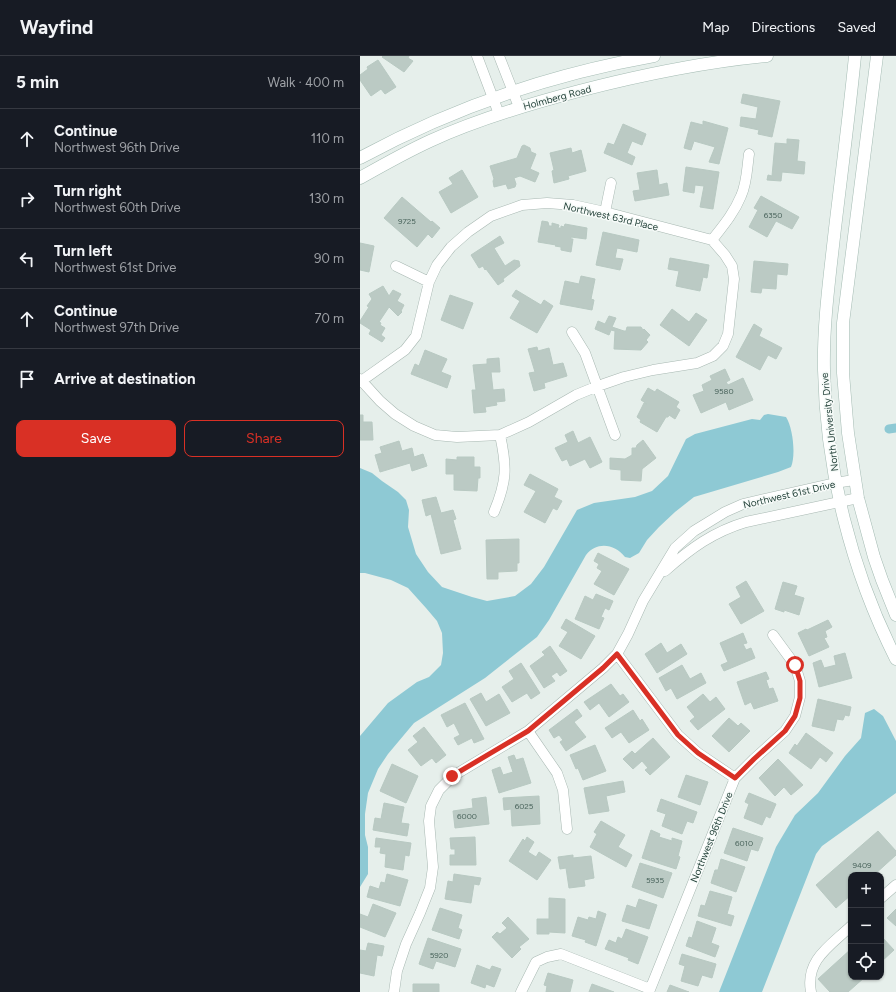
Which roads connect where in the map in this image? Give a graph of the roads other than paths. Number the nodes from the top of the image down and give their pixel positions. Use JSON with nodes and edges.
{"nodes":[{"id":1,"x":478,"y":56,"type":"edge"},
{"id":2,"x":499,"y":56,"type":"edge"},
{"id":3,"x":654,"y":56,"type":"edge"},
{"id":4,"x":767,"y":56,"type":"edge"},
{"id":5,"x":855,"y":56,"type":"edge"},
{"id":6,"x":877,"y":56,"type":"edge"},
{"id":7,"x":512,"y":91,"type":"junction"},
{"id":8,"x":494,"y":98,"type":"junction"},
{"id":9,"x":519,"y":107,"type":"junction"},
{"id":10,"x":499,"y":114,"type":"junction"},
{"id":11,"x":749,"y":154,"type":"dead end"},
{"id":12,"x":360,"y":158,"type":"edge"},
{"id":13,"x":360,"y":178,"type":"edge"},
{"id":14,"x":611,"y":183,"type":"dead end"},
{"id":15,"x":605,"y":212,"type":"junction"},
{"id":16,"x":712,"y":240,"type":"junction"},
{"id":17,"x":396,"y":266,"type":"dead end"},
{"id":18,"x":429,"y":282,"type":"junction"},
{"id":19,"x":572,"y":332,"type":"dead end"},
{"id":20,"x":360,"y":379,"type":"edge"},
{"id":21,"x":598,"y":386,"type":"junction"},
{"id":22,"x":500,"y":435,"type":"junction"},
{"id":23,"x":615,"y":435,"type":"dead end"},
{"id":24,"x":854,"y":480,"type":"junction"},
{"id":25,"x":835,"y":483,"type":"junction"},
{"id":26,"x":858,"y":498,"type":"junction"},
{"id":27,"x":839,"y":502,"type":"junction"},
{"id":28,"x":494,"y":512,"type":"dead end"},
{"id":29,"x":657,"y":577,"type":"junction"},
{"id":30,"x":896,"y":615,"type":"edge"},
{"id":31,"x":773,"y":635,"type":"dead end"},
{"id":32,"x":617,"y":654,"type":"junction"},
{"id":33,"x":896,"y":659,"type":"edge"},
{"id":34,"x":528,"y":731,"type":"junction"},
{"id":35,"x":735,"y":778,"type":"junction"},
{"id":36,"x":567,"y":830,"type":"dead end"},
{"id":37,"x":896,"y":885,"type":"edge"},
{"id":38,"x":884,"y":895,"type":"edge"},
{"id":39,"x":848,"y":929,"type":"edge"},
{"id":40,"x":650,"y":991,"type":"edge"},
{"id":41,"x":394,"y":992,"type":"edge"},
{"id":42,"x":521,"y":992,"type":"edge"},
{"id":43,"x":811,"y":992,"type":"edge"}],
"edges":[{"from":1,"to":8,"type":"street"},
{"from":2,"to":7,"type":"street"},
{"from":3,"to":7,"type":"main road","name":"Holmberg Road"},
{"from":4,"to":9,"type":"main road","name":"Holmberg Road"},
{"from":5,"to":25,"type":"main road","name":"North University Drive"},
{"from":6,"to":24,"type":"main road","name":"North University Drive"},
{"from":7,"to":8,"type":"main road","name":"Holmberg Road"},
{"from":7,"to":9,"type":"street"},
{"from":8,"to":10,"type":"street"},
{"from":8,"to":12,"type":"main road","name":"Holmberg Road"},
{"from":9,"to":10,"type":"main road","name":"Holmberg Road"},
{"from":10,"to":13,"type":"main road","name":"Holmberg Road"},
{"from":11,"to":16,"type":"street"},
{"from":14,"to":15,"type":"street"},
{"from":15,"to":16,"type":"street","name":"Northwest 63rd Place"},
{"from":15,"to":18,"type":"street","name":"Northwest 63rd Place"},
{"from":16,"to":21,"type":"street"},
{"from":17,"to":18,"type":"street"},
{"from":18,"to":20,"type":"street","name":"Northwest 63rd Place"},
{"from":19,"to":21,"type":"street"},
{"from":20,"to":22,"type":"street"},
{"from":21,"to":22,"type":"street"},
{"from":21,"to":23,"type":"street"},
{"from":22,"to":28,"type":"street"},
{"from":24,"to":25,"type":"street","name":"Northwest 61st Drive"},
{"from":24,"to":26,"type":"main road","name":"North University Drive"},
{"from":25,"to":27,"type":"main road","name":"North University Drive"},
{"from":25,"to":29,"type":"street","name":"Northwest 61st Drive"},
{"from":26,"to":27,"type":"street","name":"Northwest 61st Drive"},
{"from":26,"to":30,"type":"main road","name":"North University Drive"},
{"from":27,"to":29,"type":"street","name":"Northwest 61st Drive"},
{"from":27,"to":33,"type":"main road","name":"North University Drive"},
{"from":29,"to":32,"type":"street","name":"Northwest 61st Drive"},
{"from":31,"to":35,"type":"street","name":"Northwest 96th Drive"},
{"from":32,"to":34,"type":"street","name":"Northwest 61st Drive"},
{"from":32,"to":35,"type":"street"},
{"from":34,"to":36,"type":"street"},
{"from":34,"to":41,"type":"street","name":"Northwest 61st Drive"},
{"from":35,"to":40,"type":"street","name":"Northwest 96th Drive"},
{"from":37,"to":38,"type":"street"},
{"from":39,"to":43,"type":"street"},
{"from":40,"to":42,"type":"street"}]}
